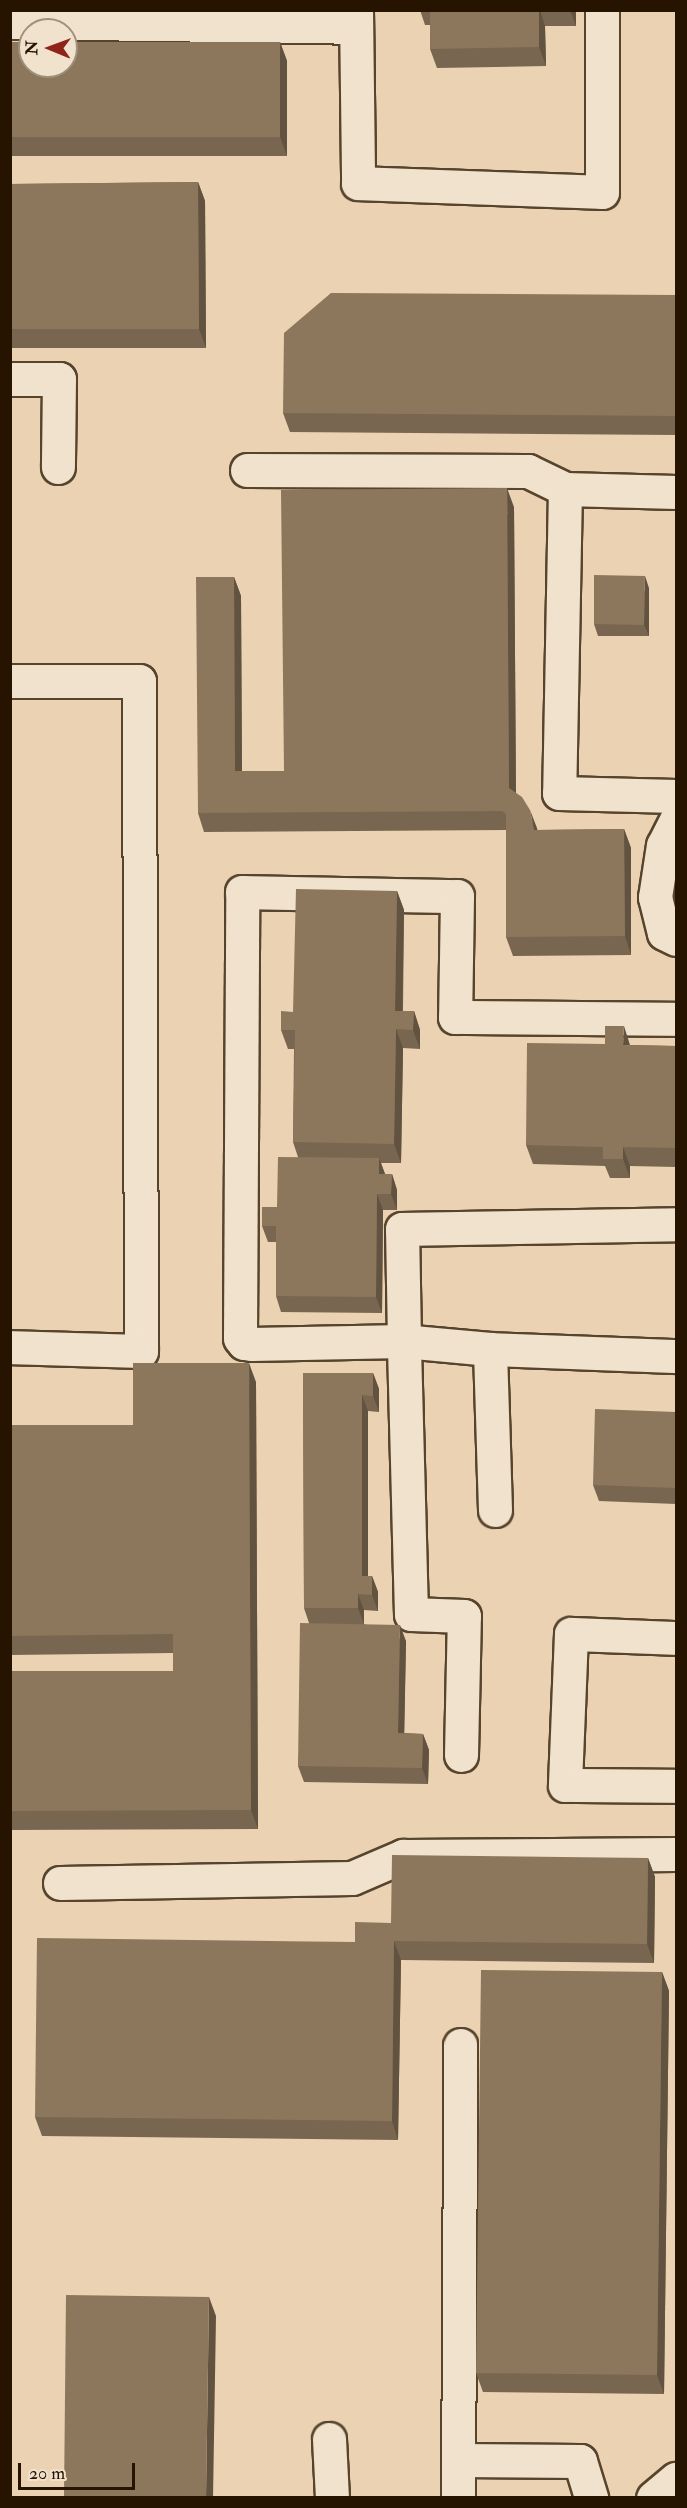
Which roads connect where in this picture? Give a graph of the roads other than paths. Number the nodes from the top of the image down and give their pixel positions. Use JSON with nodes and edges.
{"nodes":[{"id":1,"x":602,"y":10,"type":"edge"},
{"id":2,"x":356,"y":19,"type":"edge"},
{"id":3,"x":10,"y":22,"type":"edge"},
{"id":4,"x":10,"y":379,"type":"edge"},
{"id":5,"x":58,"y":467,"type":"dead end"},
{"id":6,"x":247,"y":470,"type":"dead end"},
{"id":7,"x":565,"y":489,"type":"junction"},
{"id":8,"x":676,"y":492,"type":"edge"},
{"id":9,"x":10,"y":681,"type":"edge"},
{"id":10,"x":676,"y":796,"type":"edge"},
{"id":11,"x":676,"y":820,"type":"edge"},
{"id":12,"x":676,"y":939,"type":"edge"},
{"id":13,"x":676,"y":1019,"type":"edge"},
{"id":14,"x":676,"y":1224,"type":"edge"},
{"id":15,"x":404,"y":1341,"type":"junction"},
{"id":16,"x":10,"y":1347,"type":"edge"},
{"id":17,"x":490,"y":1349,"type":"junction"},
{"id":18,"x":676,"y":1356,"type":"edge"},
{"id":19,"x":495,"y":1510,"type":"dead end"},
{"id":20,"x":676,"y":1638,"type":"edge"},
{"id":21,"x":461,"y":1755,"type":"dead end"},
{"id":22,"x":676,"y":1786,"type":"edge"},
{"id":23,"x":676,"y":1854,"type":"edge"},
{"id":24,"x":60,"y":1883,"type":"dead end"},
{"id":25,"x":460,"y":2045,"type":"dead end"},
{"id":26,"x":329,"y":2439,"type":"dead end"},
{"id":27,"x":459,"y":2460,"type":"junction"},
{"id":28,"x":676,"y":2478,"type":"edge"},
{"id":29,"x":332,"y":2498,"type":"edge"},
{"id":30,"x":458,"y":2498,"type":"edge"},
{"id":31,"x":591,"y":2498,"type":"edge"},
{"id":32,"x":653,"y":2498,"type":"edge"}],
"edges":[{"from":1,"to":2,"type":"street"},
{"from":2,"to":3,"type":"street"},
{"from":4,"to":5,"type":"street"},
{"from":6,"to":7,"type":"street"},
{"from":7,"to":8,"type":"street"},
{"from":7,"to":10,"type":"street"},
{"from":9,"to":16,"type":"street"},
{"from":11,"to":12,"type":"street"},
{"from":13,"to":15,"type":"street"},
{"from":14,"to":15,"type":"street"},
{"from":15,"to":17,"type":"street"},
{"from":15,"to":21,"type":"street"},
{"from":17,"to":18,"type":"street"},
{"from":17,"to":19,"type":"street"},
{"from":20,"to":22,"type":"street"},
{"from":23,"to":24,"type":"street"},
{"from":25,"to":27,"type":"street"},
{"from":26,"to":29,"type":"street"},
{"from":27,"to":30,"type":"street"},
{"from":27,"to":31,"type":"street"},
{"from":28,"to":32,"type":"street"}]}
